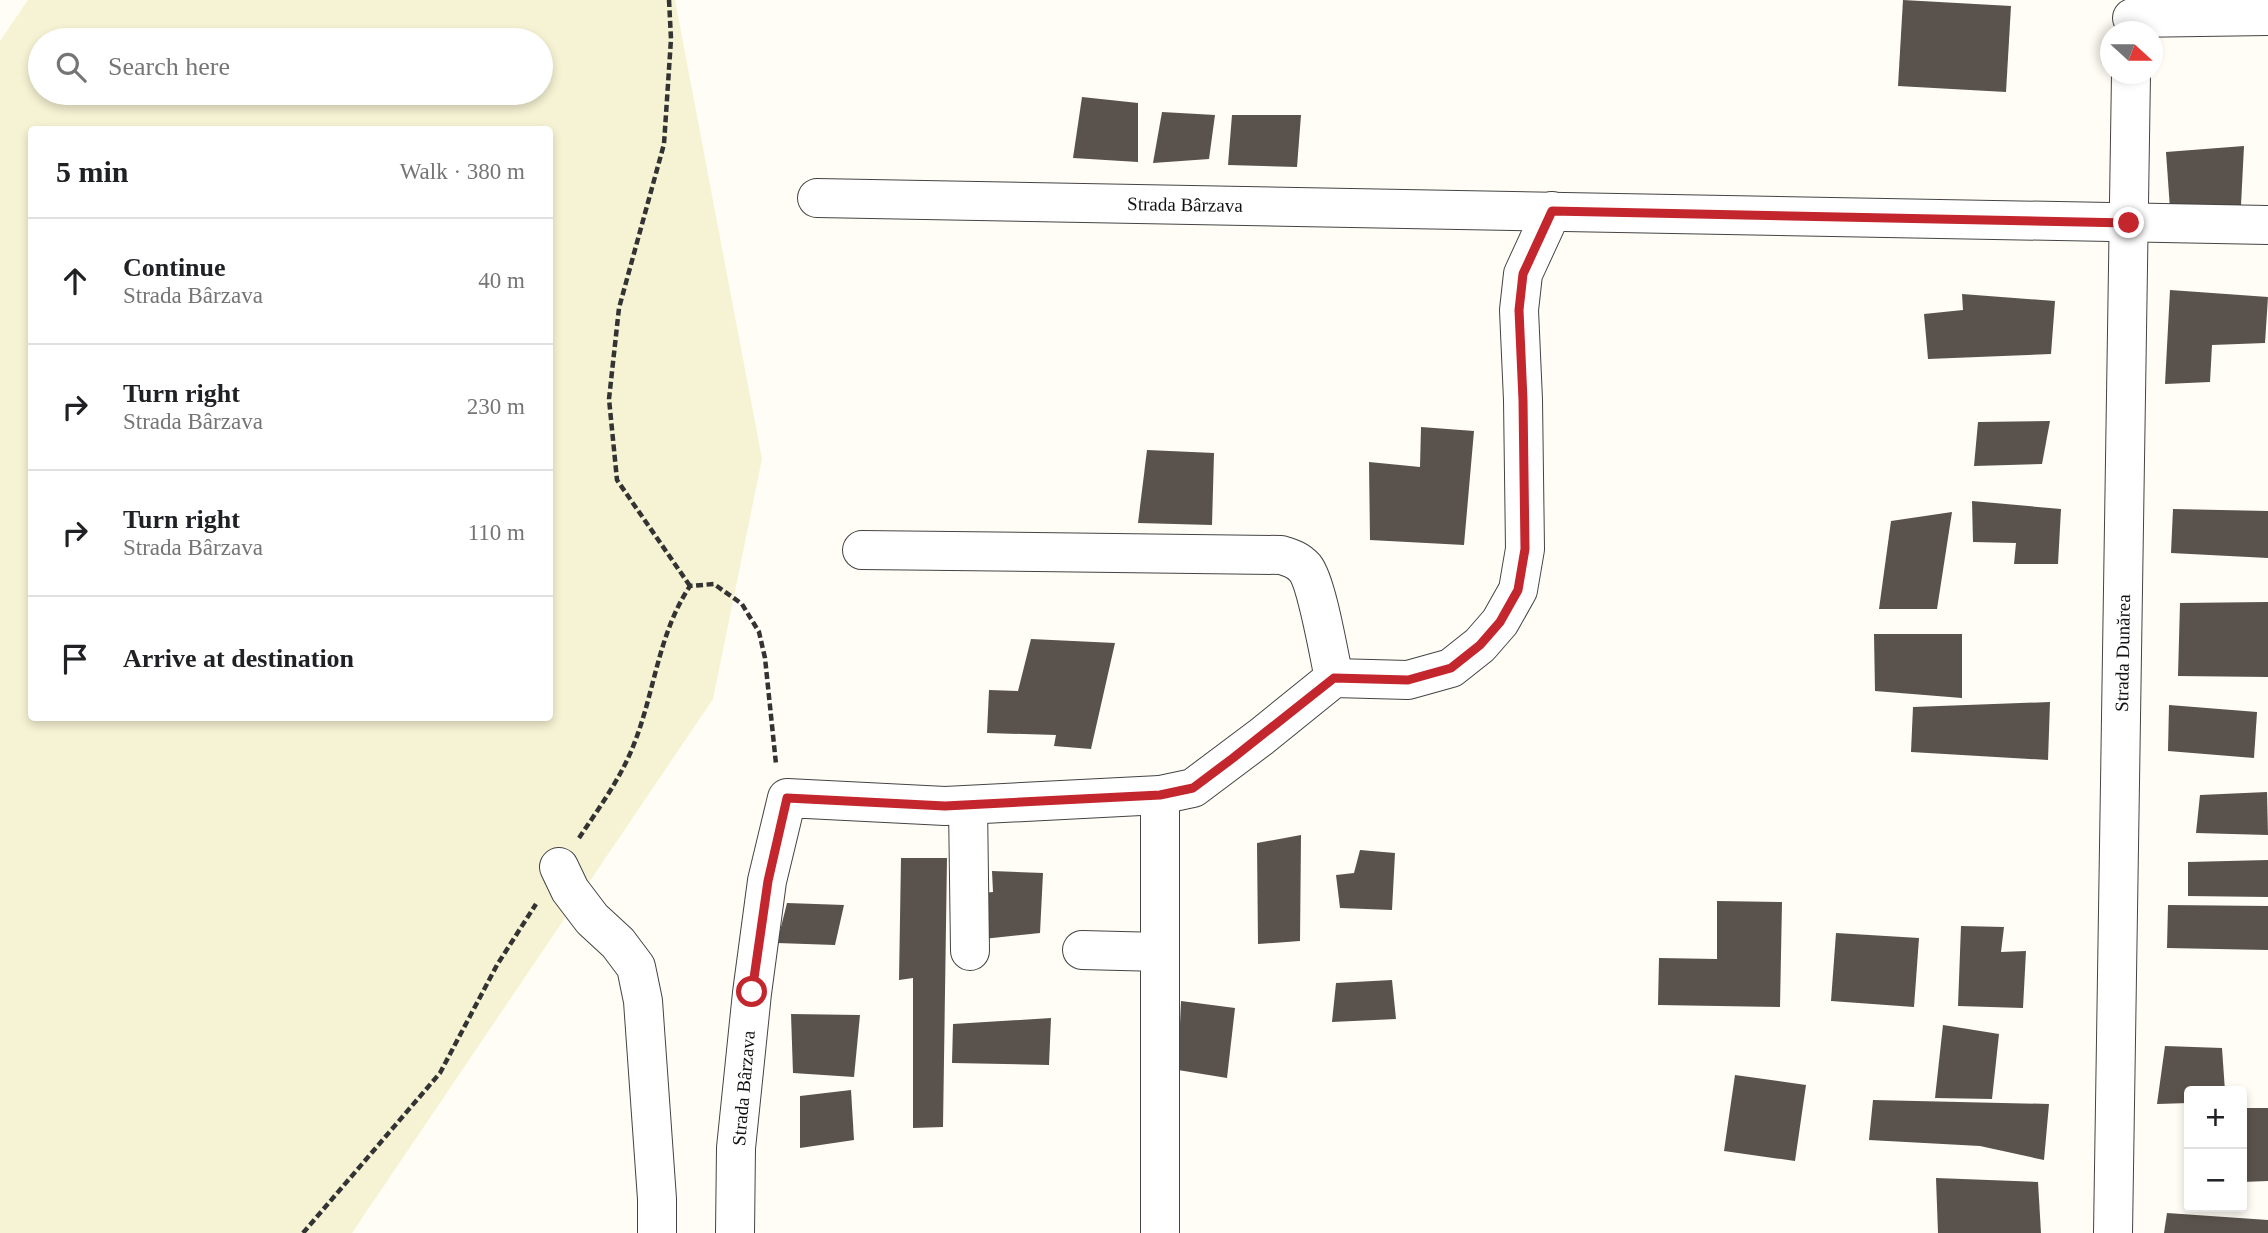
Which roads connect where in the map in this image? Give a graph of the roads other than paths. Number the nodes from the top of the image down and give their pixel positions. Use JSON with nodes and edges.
{"nodes":[{"id":1,"x":2268,"y":16,"type":"edge"},
{"id":2,"x":2132,"y":17,"type":"edge"},
{"id":3,"x":2131,"y":84,"type":"edge"},
{"id":4,"x":817,"y":198,"type":"dead end"},
{"id":5,"x":1552,"y":211,"type":"junction"},
{"id":6,"x":2129,"y":223,"type":"junction"},
{"id":7,"x":2268,"y":225,"type":"edge"},
{"id":8,"x":862,"y":550,"type":"dead end"},
{"id":9,"x":1334,"y":678,"type":"junction"},
{"id":10,"x":1160,"y":795,"type":"junction"},
{"id":11,"x":968,"y":805,"type":"junction"},
{"id":12,"x":559,"y":867,"type":"dead end"},
{"id":13,"x":1082,"y":950,"type":"dead end"},
{"id":14,"x":970,"y":951,"type":"dead end"},
{"id":15,"x":1160,"y":952,"type":"junction"},
{"id":16,"x":657,"y":1233,"type":"edge"},
{"id":17,"x":735,"y":1233,"type":"edge"},
{"id":18,"x":1160,"y":1233,"type":"edge"},
{"id":19,"x":2113,"y":1233,"type":"edge"}],
"edges":[{"from":1,"to":2,"type":"street"},
{"from":3,"to":6,"type":"street","name":"Strada Dunărea"},
{"from":4,"to":5,"type":"street","name":"Strada Bârzava"},
{"from":5,"to":6,"type":"street","name":"Strada Bârzava"},
{"from":5,"to":9,"type":"street"},
{"from":6,"to":7,"type":"street","name":"Strada Bârzava"},
{"from":6,"to":19,"type":"street","name":"Strada Dunărea"},
{"from":8,"to":9,"type":"street"},
{"from":9,"to":10,"type":"street","name":"Strada Bârzava"},
{"from":10,"to":11,"type":"street","name":"Strada Bârzava"},
{"from":10,"to":15,"type":"street"},
{"from":11,"to":14,"type":"street"},
{"from":11,"to":17,"type":"street","name":"Strada Bârzava"},
{"from":12,"to":16,"type":"street"},
{"from":13,"to":15,"type":"street"},
{"from":15,"to":18,"type":"street"}]}
